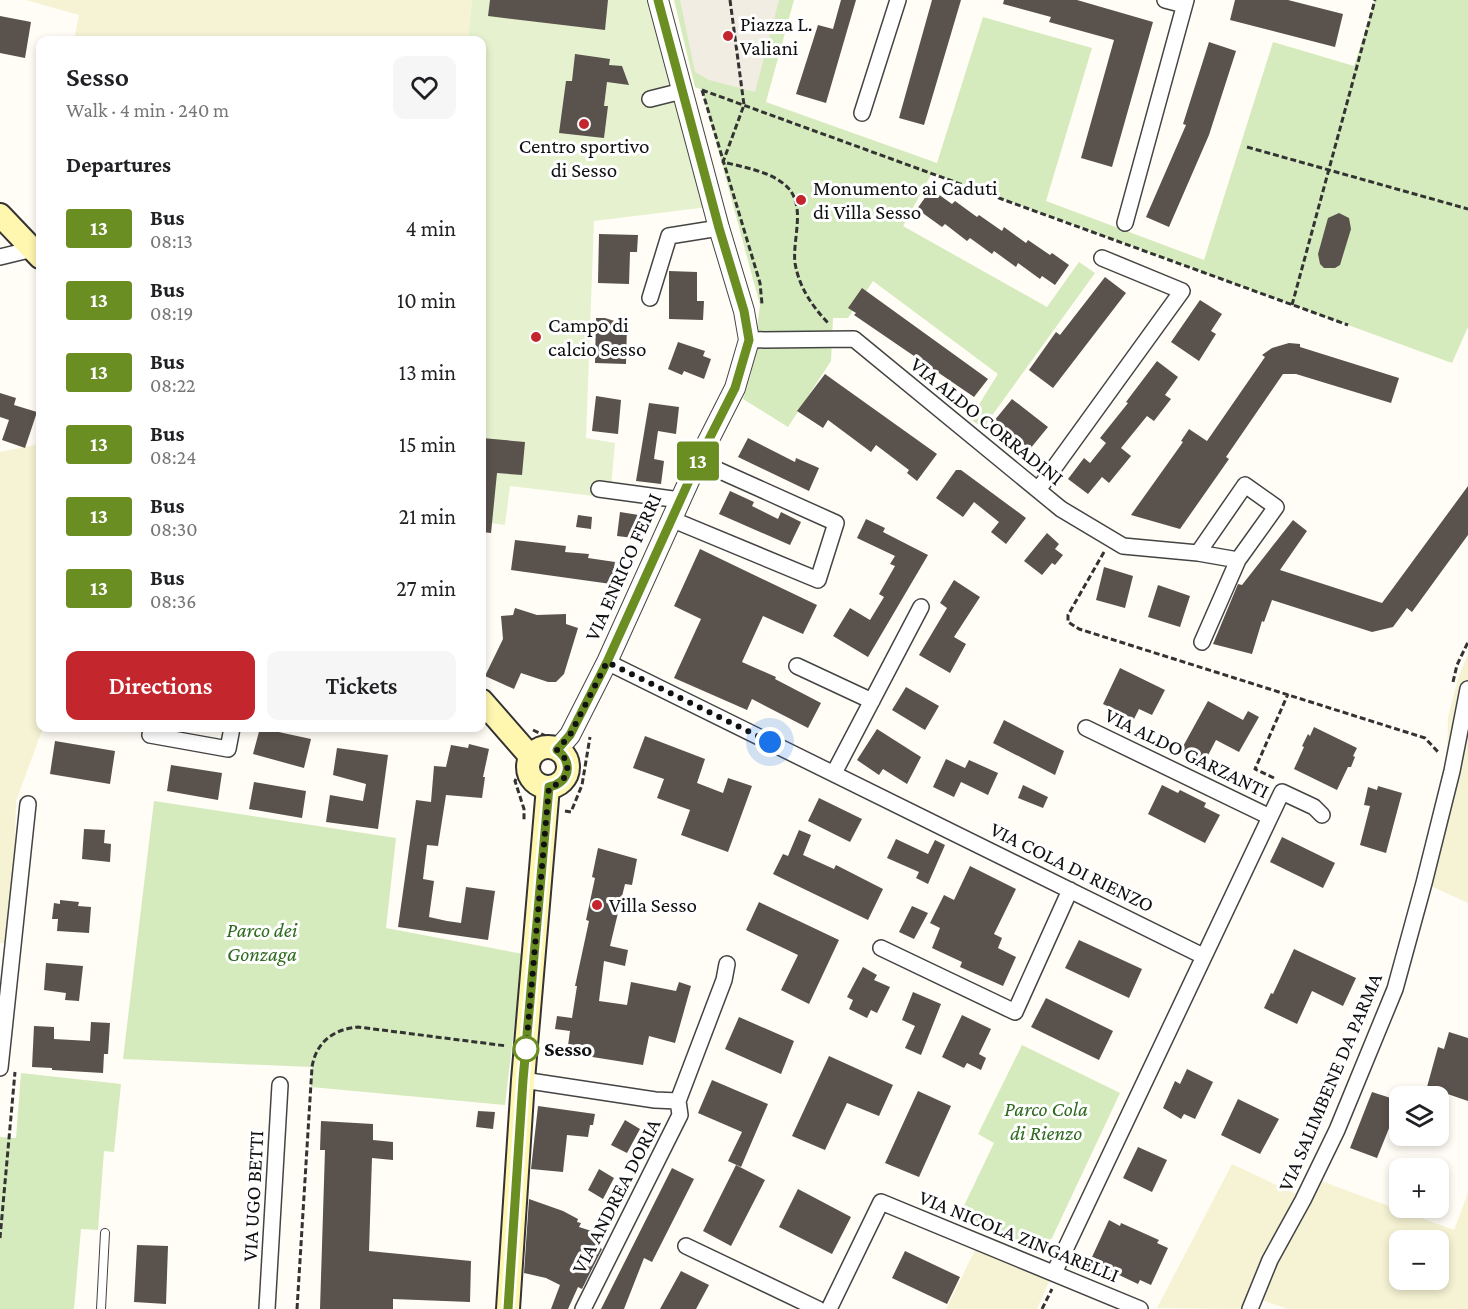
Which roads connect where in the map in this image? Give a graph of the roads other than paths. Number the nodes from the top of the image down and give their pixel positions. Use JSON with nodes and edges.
{"nodes":[{"id":1,"x":658,"y":0,"type":"edge"},
{"id":2,"x":898,"y":0,"type":"edge"},
{"id":3,"x":1165,"y":0,"type":"edge"},
{"id":4,"x":1185,"y":3,"type":"edge"},
{"id":5,"x":682,"y":91,"type":"junction"},
{"id":6,"x":650,"y":99,"type":"dead end"},
{"id":7,"x":862,"y":113,"type":"dead end"},
{"id":8,"x":0,"y":215,"type":"edge"},
{"id":9,"x":1125,"y":223,"type":"dead end"},
{"id":10,"x":719,"y":228,"type":"junction"},
{"id":11,"x":36,"y":252,"type":"edge"},
{"id":12,"x":36,"y":253,"type":"edge"},
{"id":13,"x":0,"y":257,"type":"edge"},
{"id":14,"x":1102,"y":258,"type":"dead end"},
{"id":15,"x":650,"y":298,"type":"dead end"},
{"id":16,"x":757,"y":340,"type":"junction"},
{"id":17,"x":698,"y":461,"type":"junction"},
{"id":18,"x":599,"y":489,"type":"dead end"},
{"id":19,"x":1038,"y":490,"type":"junction"},
{"id":20,"x":680,"y":500,"type":"junction"},
{"id":21,"x":671,"y":519,"type":"junction"},
{"id":22,"x":1198,"y":553,"type":"junction"},
{"id":23,"x":1238,"y":560,"type":"junction"},
{"id":24,"x":921,"y":607,"type":"dead end"},
{"id":25,"x":1202,"y":642,"type":"dead end"},
{"id":26,"x":607,"y":662,"type":"junction"},
{"id":27,"x":797,"y":666,"type":"dead end"},
{"id":28,"x":1468,"y":689,"type":"edge"},
{"id":29,"x":872,"y":701,"type":"junction"},
{"id":30,"x":486,"y":706,"type":"edge"},
{"id":31,"x":1086,"y":728,"type":"dead end"},
{"id":32,"x":151,"y":732,"type":"edge"},
{"id":33,"x":231,"y":732,"type":"edge"},
{"id":34,"x":552,"y":743,"type":"junction"},
{"id":35,"x":524,"y":760,"type":"junction"},
{"id":36,"x":834,"y":774,"type":"junction"},
{"id":37,"x":549,"y":787,"type":"junction"},
{"id":38,"x":28,"y":804,"type":"dead end"},
{"id":39,"x":1322,"y":815,"type":"dead end"},
{"id":40,"x":1270,"y":817,"type":"junction"},
{"id":41,"x":1070,"y":890,"type":"junction"},
{"id":42,"x":881,"y":948,"type":"dead end"},
{"id":43,"x":6,"y":955,"type":"edge"},
{"id":44,"x":1203,"y":956,"type":"junction"},
{"id":45,"x":727,"y":964,"type":"dead end"},
{"id":46,"x":0,"y":1068,"type":"edge"},
{"id":47,"x":523,"y":1080,"type":"junction"},
{"id":48,"x":280,"y":1085,"type":"dead end"},
{"id":49,"x":678,"y":1101,"type":"junction"},
{"id":50,"x":105,"y":1233,"type":"dead end"},
{"id":51,"x":686,"y":1246,"type":"dead end"},
{"id":52,"x":1056,"y":1274,"type":"junction"},
{"id":53,"x":101,"y":1309,"type":"edge"},
{"id":54,"x":267,"y":1309,"type":"edge"},
{"id":55,"x":508,"y":1309,"type":"edge"},
{"id":56,"x":584,"y":1309,"type":"edge"},
{"id":57,"x":818,"y":1309,"type":"edge"},
{"id":58,"x":830,"y":1309,"type":"edge"},
{"id":59,"x":1140,"y":1309,"type":"edge"},
{"id":60,"x":1250,"y":1309,"type":"edge"}],
"edges":[{"from":1,"to":5,"type":"street","name":"VIA ENRICO FERRI"},
{"from":2,"to":7,"type":"street"},
{"from":3,"to":4,"type":"street"},
{"from":4,"to":9,"type":"street"},
{"from":5,"to":6,"type":"street"},
{"from":5,"to":10,"type":"street","name":"VIA ENRICO FERRI"},
{"from":8,"to":11,"type":"main road"},
{"from":10,"to":15,"type":"street"},
{"from":10,"to":16,"type":"street","name":"VIA ENRICO FERRI"},
{"from":12,"to":13,"type":"street"},
{"from":14,"to":19,"type":"street"},
{"from":16,"to":17,"type":"street","name":"VIA ENRICO FERRI"},
{"from":16,"to":19,"type":"street","name":"VIA ALDO CORRADINI"},
{"from":17,"to":20,"type":"street","name":"VIA ENRICO FERRI"},
{"from":17,"to":21,"type":"street"},
{"from":18,"to":20,"type":"street"},
{"from":19,"to":22,"type":"street","name":"VIA ALDO CORRADINI"},
{"from":20,"to":21,"type":"street","name":"VIA ENRICO FERRI"},
{"from":21,"to":26,"type":"street","name":"VIA ENRICO FERRI"},
{"from":22,"to":23,"type":"street","name":"VIA ALDO CORRADINI"},
{"from":22,"to":23,"type":"street"},
{"from":23,"to":25,"type":"street"},
{"from":24,"to":29,"type":"street"},
{"from":26,"to":34,"type":"street","name":"VIA ENRICO FERRI"},
{"from":26,"to":36,"type":"street","name":"VIA COLA DI RIENZO"},
{"from":27,"to":29,"type":"street"},
{"from":28,"to":60,"type":"street","name":"VIA SALIMBENE DA PARMA"},
{"from":29,"to":36,"type":"street"},
{"from":30,"to":35,"type":"main road"},
{"from":31,"to":40,"type":"street","name":"VIA ALDO GARZANTI"},
{"from":32,"to":33,"type":"street"},
{"from":34,"to":35,"type":"main road"},
{"from":34,"to":37,"type":"main road"},
{"from":35,"to":37,"type":"main road"},
{"from":36,"to":41,"type":"street","name":"VIA COLA DI RIENZO"},
{"from":37,"to":47,"type":"main road"},
{"from":38,"to":43,"type":"street"},
{"from":39,"to":40,"type":"street","name":"VIA ALDO GARZANTI"},
{"from":40,"to":44,"type":"street","name":"VIA ALDO GARZANTI"},
{"from":41,"to":42,"type":"street"},
{"from":41,"to":44,"type":"street","name":"VIA COLA DI RIENZO"},
{"from":43,"to":46,"type":"street"},
{"from":44,"to":52,"type":"street"},
{"from":45,"to":49,"type":"street","name":"VIA ANDREA DORIA"},
{"from":47,"to":49,"type":"street","name":"VIA ANDREA DORIA"},
{"from":47,"to":55,"type":"main road"},
{"from":48,"to":54,"type":"street","name":"VIA UGO BETTI"},
{"from":49,"to":56,"type":"street","name":"VIA ANDREA DORIA"},
{"from":50,"to":53,"type":"lane"},
{"from":51,"to":57,"type":"street"},
{"from":52,"to":58,"type":"street","name":"VIA NICOLA ZINGARELLI"},
{"from":52,"to":59,"type":"street","name":"VIA NICOLA ZINGARELLI"}]}
